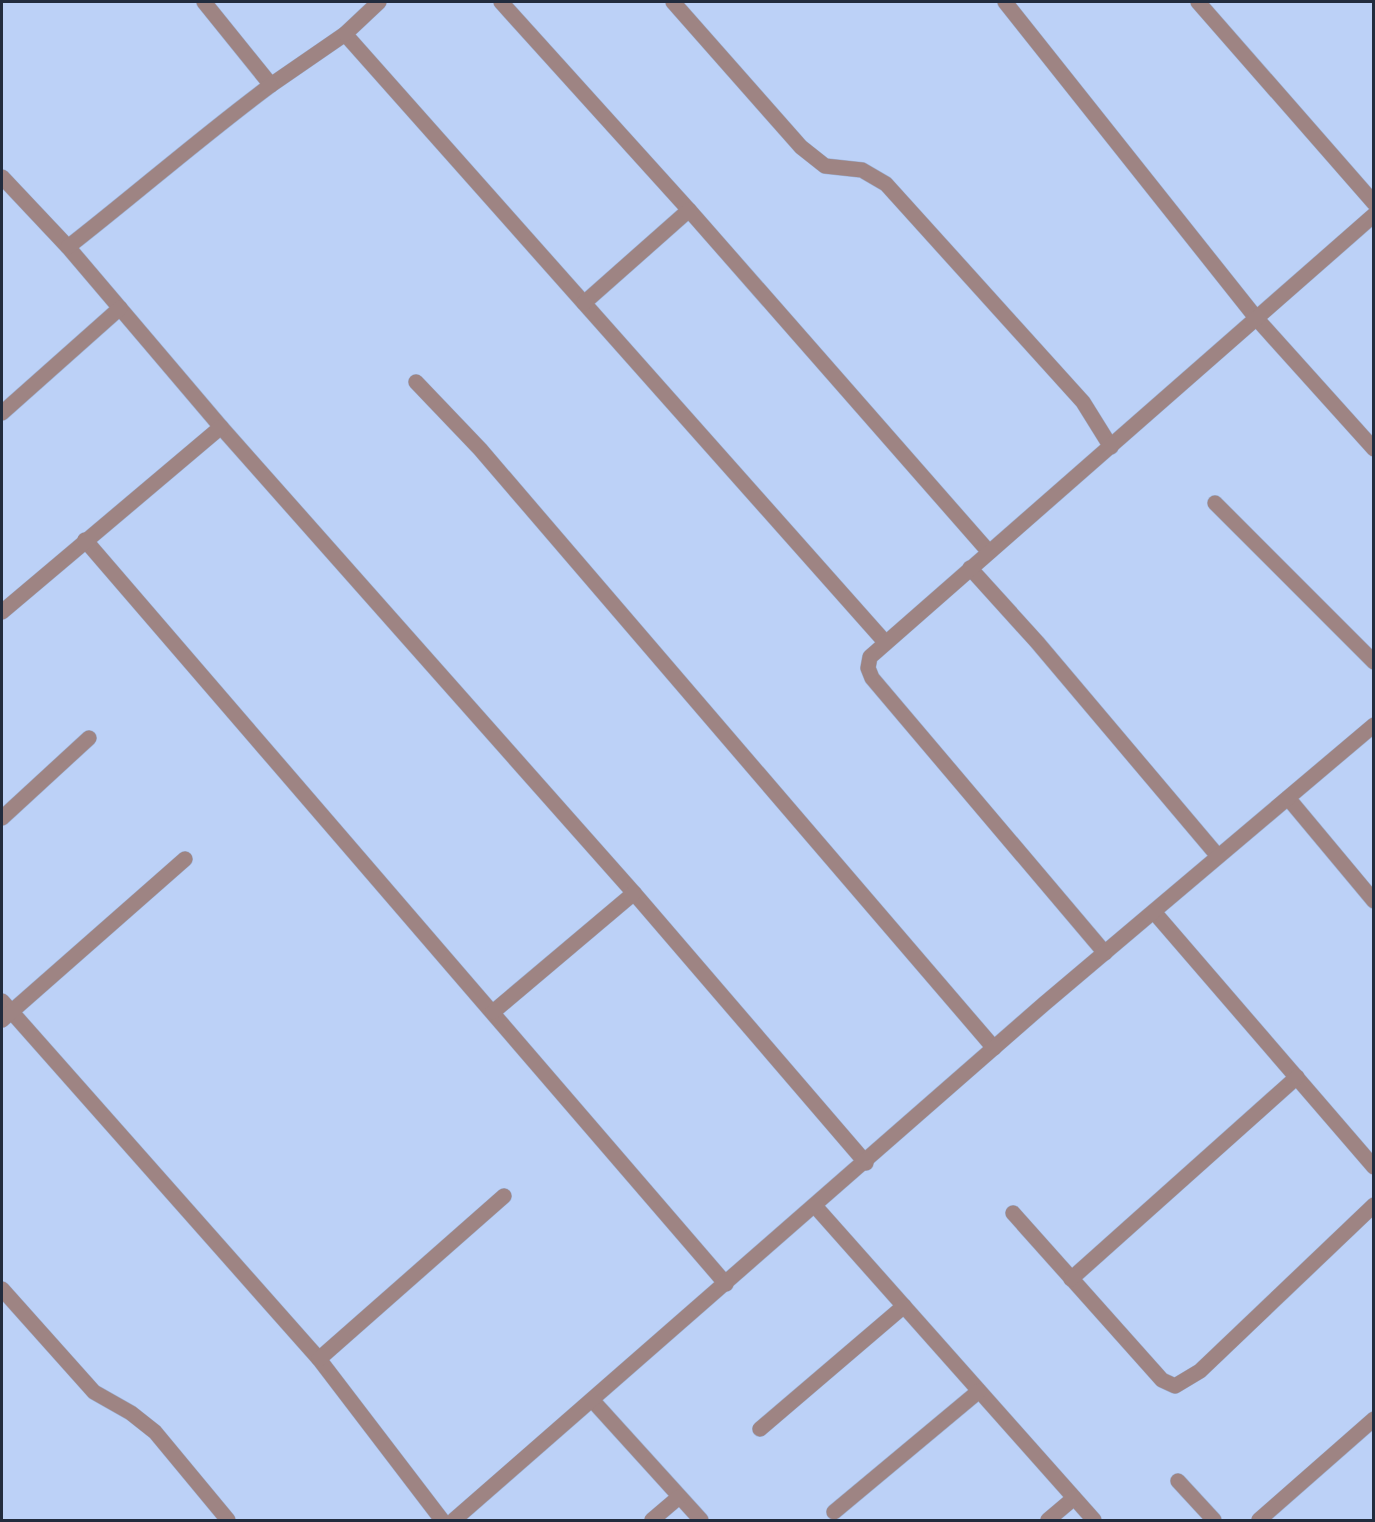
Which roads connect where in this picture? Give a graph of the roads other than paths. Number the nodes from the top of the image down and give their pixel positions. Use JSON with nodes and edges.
{"nodes":[{"id":1,"x":204,"y":2,"type":"edge"},
{"id":2,"x":379,"y":2,"type":"edge"},
{"id":3,"x":501,"y":2,"type":"edge"},
{"id":4,"x":673,"y":2,"type":"edge"},
{"id":5,"x":1005,"y":2,"type":"edge"},
{"id":6,"x":1198,"y":2,"type":"edge"},
{"id":7,"x":345,"y":34,"type":"junction"},
{"id":8,"x":271,"y":85,"type":"junction"},
{"id":9,"x":2,"y":177,"type":"edge"},
{"id":10,"x":1374,"y":203,"type":"edge"},
{"id":11,"x":689,"y":210,"type":"junction"},
{"id":12,"x":1374,"y":215,"type":"edge"},
{"id":13,"x":68,"y":248,"type":"junction"},
{"id":14,"x":584,"y":303,"type":"junction"},
{"id":15,"x":120,"y":308,"type":"junction"},
{"id":16,"x":1257,"y":319,"type":"junction"},
{"id":17,"x":416,"y":382,"type":"dead end"},
{"id":18,"x":2,"y":413,"type":"edge"},
{"id":19,"x":221,"y":427,"type":"junction"},
{"id":20,"x":1111,"y":447,"type":"junction"},
{"id":21,"x":1374,"y":449,"type":"edge"},
{"id":22,"x":1215,"y":503,"type":"dead end"},
{"id":23,"x":85,"y":540,"type":"junction"},
{"id":24,"x":989,"y":552,"type":"junction"},
{"id":25,"x":970,"y":568,"type":"junction"},
{"id":26,"x":2,"y":612,"type":"edge"},
{"id":27,"x":885,"y":642,"type":"junction"},
{"id":28,"x":1374,"y":662,"type":"edge"},
{"id":29,"x":1374,"y":725,"type":"edge"},
{"id":30,"x":89,"y":738,"type":"dead end"},
{"id":31,"x":1288,"y":798,"type":"junction"},
{"id":32,"x":2,"y":818,"type":"edge"},
{"id":33,"x":1217,"y":855,"type":"junction"},
{"id":34,"x":185,"y":859,"type":"dead end"},
{"id":35,"x":634,"y":893,"type":"junction"},
{"id":36,"x":1374,"y":901,"type":"edge"},
{"id":37,"x":1154,"y":912,"type":"junction"},
{"id":38,"x":1105,"y":953,"type":"junction"},
{"id":39,"x":5,"y":1011,"type":"edge"},
{"id":40,"x":493,"y":1012,"type":"junction"},
{"id":41,"x":994,"y":1048,"type":"junction"},
{"id":42,"x":1297,"y":1077,"type":"junction"},
{"id":43,"x":866,"y":1163,"type":"junction"},
{"id":44,"x":1374,"y":1167,"type":"edge"},
{"id":45,"x":504,"y":1196,"type":"dead end"},
{"id":46,"x":1374,"y":1205,"type":"edge"},
{"id":47,"x":815,"y":1206,"type":"junction"},
{"id":48,"x":1013,"y":1213,"type":"dead end"},
{"id":49,"x":1071,"y":1279,"type":"junction"},
{"id":50,"x":726,"y":1284,"type":"junction"},
{"id":51,"x":2,"y":1289,"type":"edge"},
{"id":52,"x":904,"y":1306,"type":"junction"},
{"id":53,"x":319,"y":1359,"type":"junction"},
{"id":54,"x":979,"y":1391,"type":"junction"},
{"id":55,"x":593,"y":1401,"type":"junction"},
{"id":56,"x":1374,"y":1419,"type":"edge"},
{"id":57,"x":760,"y":1429,"type":"dead end"},
{"id":58,"x":1178,"y":1481,"type":"dead end"},
{"id":59,"x":679,"y":1497,"type":"junction"},
{"id":60,"x":1074,"y":1498,"type":"junction"},
{"id":61,"x":834,"y":1512,"type":"dead end"},
{"id":62,"x":228,"y":1521,"type":"edge"},
{"id":63,"x":442,"y":1521,"type":"edge"},
{"id":64,"x":454,"y":1521,"type":"edge"},
{"id":65,"x":652,"y":1521,"type":"edge"},
{"id":66,"x":701,"y":1521,"type":"edge"},
{"id":67,"x":1048,"y":1521,"type":"edge"},
{"id":68,"x":1094,"y":1521,"type":"edge"},
{"id":69,"x":1214,"y":1521,"type":"edge"},
{"id":70,"x":1259,"y":1521,"type":"edge"}],
"edges":[{"from":1,"to":8,"type":"street"},
{"from":2,"to":7,"type":"street"},
{"from":3,"to":11,"type":"street"},
{"from":4,"to":20,"type":"street"},
{"from":5,"to":16,"type":"street"},
{"from":6,"to":10,"type":"street"},
{"from":7,"to":8,"type":"street"},
{"from":7,"to":14,"type":"street"},
{"from":8,"to":13,"type":"street"},
{"from":9,"to":13,"type":"street"},
{"from":11,"to":14,"type":"street"},
{"from":11,"to":24,"type":"street"},
{"from":12,"to":16,"type":"street"},
{"from":13,"to":15,"type":"street"},
{"from":14,"to":27,"type":"street"},
{"from":15,"to":18,"type":"street"},
{"from":15,"to":19,"type":"street"},
{"from":16,"to":20,"type":"street"},
{"from":16,"to":21,"type":"street"},
{"from":17,"to":41,"type":"street"},
{"from":19,"to":23,"type":"street"},
{"from":19,"to":35,"type":"street"},
{"from":20,"to":24,"type":"street"},
{"from":22,"to":28,"type":"street"},
{"from":23,"to":26,"type":"street"},
{"from":23,"to":40,"type":"street"},
{"from":24,"to":25,"type":"street"},
{"from":25,"to":27,"type":"street"},
{"from":25,"to":33,"type":"street"},
{"from":27,"to":38,"type":"street"},
{"from":29,"to":31,"type":"street"},
{"from":30,"to":32,"type":"street"},
{"from":31,"to":33,"type":"street"},
{"from":31,"to":36,"type":"street"},
{"from":33,"to":37,"type":"street"},
{"from":34,"to":39,"type":"street"},
{"from":35,"to":40,"type":"street"},
{"from":35,"to":43,"type":"street"},
{"from":37,"to":38,"type":"street"},
{"from":37,"to":42,"type":"street"},
{"from":38,"to":41,"type":"street"},
{"from":39,"to":53,"type":"street"},
{"from":40,"to":50,"type":"street"},
{"from":41,"to":43,"type":"street"},
{"from":42,"to":44,"type":"street"},
{"from":42,"to":49,"type":"street"},
{"from":43,"to":47,"type":"street"},
{"from":45,"to":53,"type":"street"},
{"from":46,"to":49,"type":"street"},
{"from":47,"to":50,"type":"street"},
{"from":47,"to":52,"type":"street"},
{"from":48,"to":49,"type":"street"},
{"from":50,"to":55,"type":"street"},
{"from":51,"to":62,"type":"street"},
{"from":52,"to":54,"type":"street"},
{"from":52,"to":57,"type":"street"},
{"from":53,"to":63,"type":"street"},
{"from":54,"to":60,"type":"street"},
{"from":54,"to":61,"type":"street"},
{"from":55,"to":59,"type":"street"},
{"from":55,"to":64,"type":"street"},
{"from":56,"to":70,"type":"street"},
{"from":58,"to":69,"type":"street"},
{"from":59,"to":65,"type":"street"},
{"from":59,"to":66,"type":"street"},
{"from":60,"to":67,"type":"street"},
{"from":60,"to":68,"type":"street"}]}
